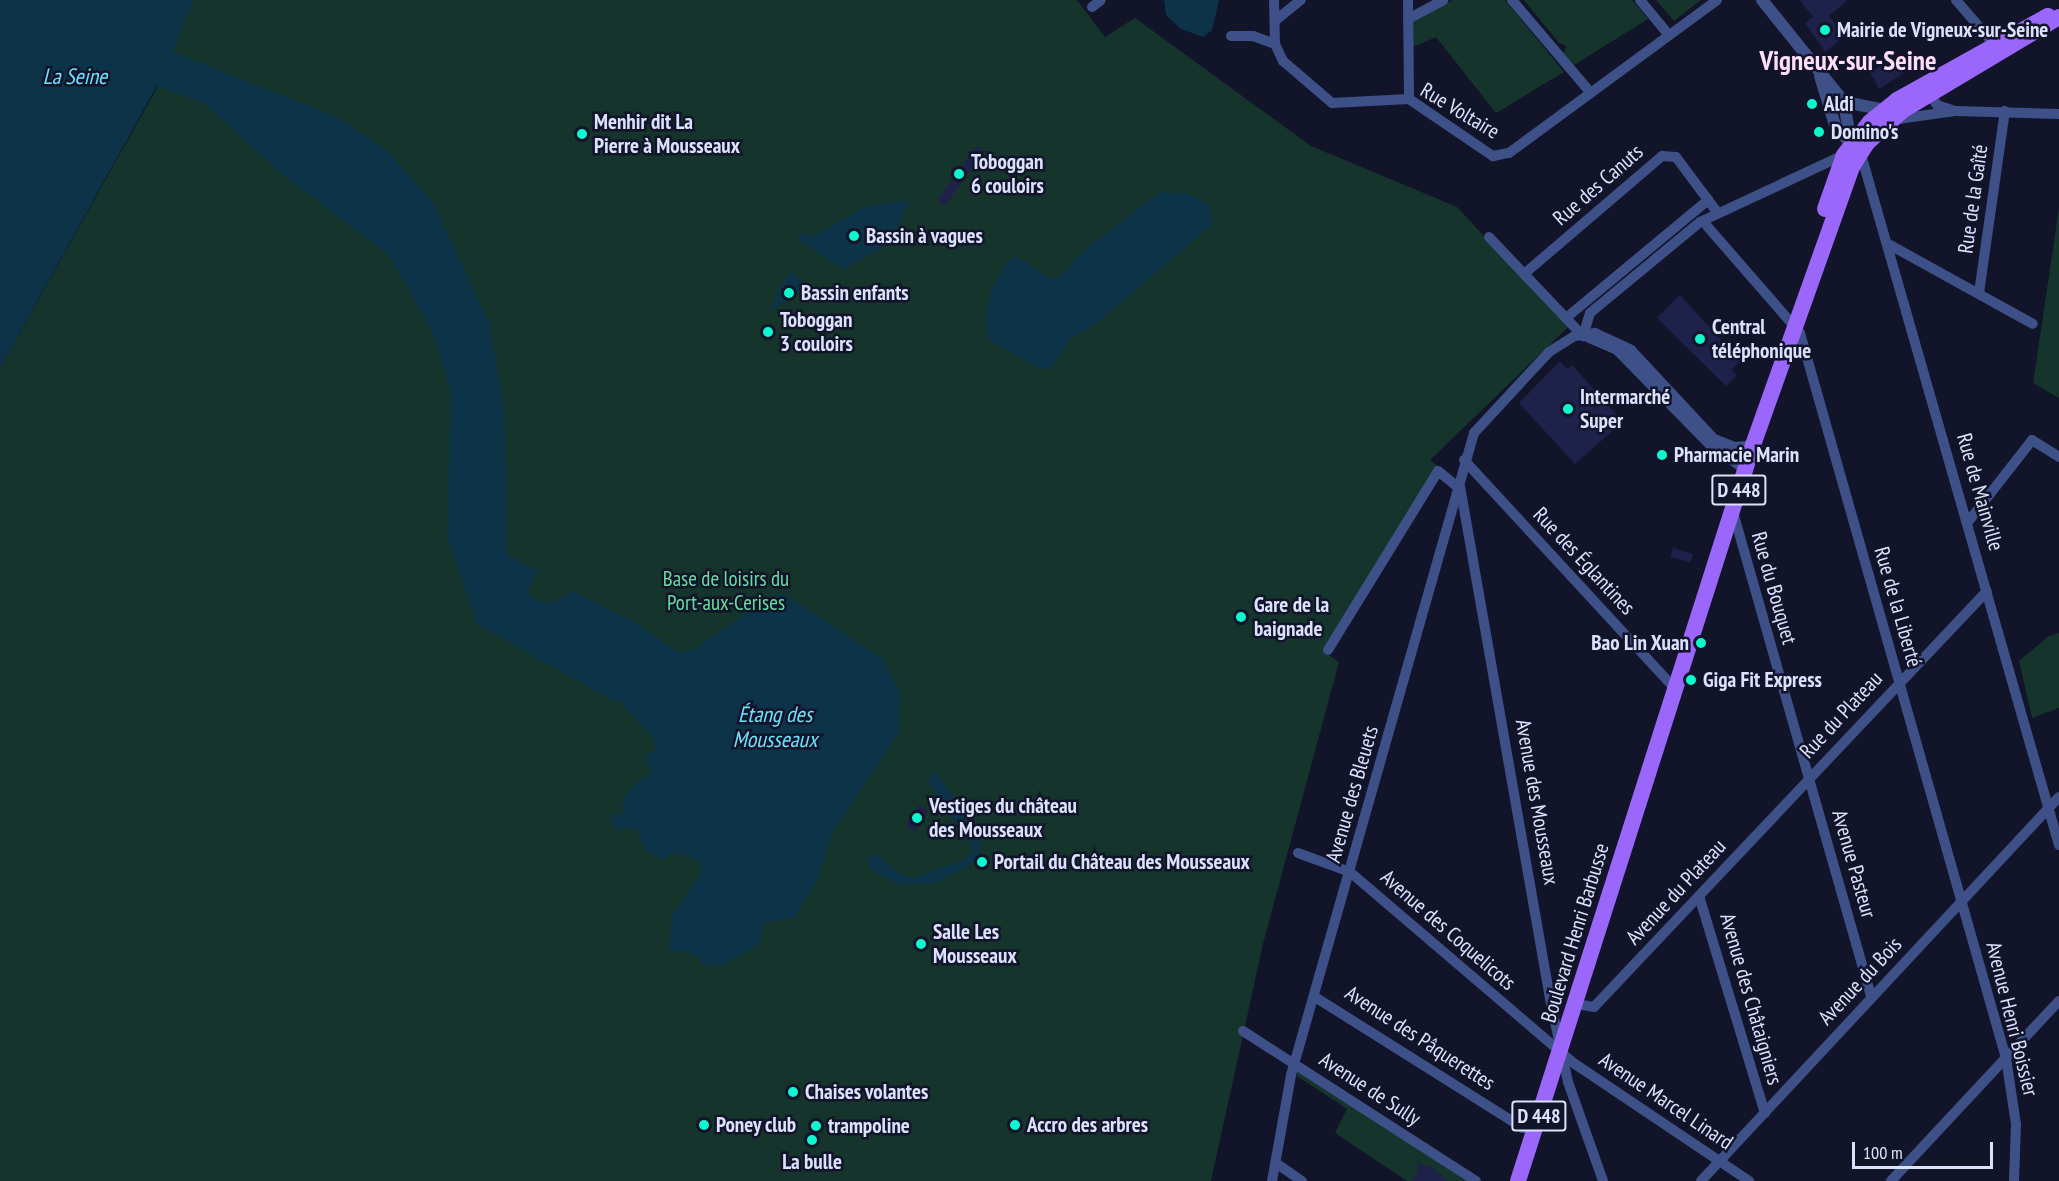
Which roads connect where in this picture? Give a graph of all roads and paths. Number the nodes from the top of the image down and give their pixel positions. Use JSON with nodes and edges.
{"nodes":[{"id":1,"x":1274,"y":0,"type":"edge"},
{"id":2,"x":1301,"y":0,"type":"edge"},
{"id":3,"x":1408,"y":0,"type":"edge"},
{"id":4,"x":1443,"y":0,"type":"edge"},
{"id":5,"x":1512,"y":0,"type":"edge"},
{"id":6,"x":1640,"y":0,"type":"edge"},
{"id":7,"x":1717,"y":0,"type":"edge"},
{"id":8,"x":1762,"y":0,"type":"edge"},
{"id":9,"x":1956,"y":0,"type":"edge"},
{"id":10,"x":2059,"y":11,"type":"edge"},
{"id":11,"x":2059,"y":17,"type":"edge"},
{"id":12,"x":1408,"y":19,"type":"junction"},
{"id":13,"x":1276,"y":20,"type":"junction"},
{"id":14,"x":1668,"y":34,"type":"junction"},
{"id":15,"x":1231,"y":36,"type":"dead end"},
{"id":16,"x":1275,"y":44,"type":"junction"},
{"id":17,"x":1994,"y":44,"type":"junction"},
{"id":18,"x":1820,"y":75,"type":"junction"},
{"id":19,"x":1591,"y":93,"type":"junction"},
{"id":20,"x":1409,"y":99,"type":"junction"},
{"id":21,"x":1920,"y":100,"type":"junction"},
{"id":22,"x":1844,"y":102,"type":"junction"},
{"id":23,"x":1956,"y":111,"type":"junction"},
{"id":24,"x":2006,"y":111,"type":"junction"},
{"id":25,"x":2059,"y":114,"type":"edge"},
{"id":26,"x":1888,"y":116,"type":"junction"},
{"id":27,"x":1853,"y":149,"type":"junction"},
{"id":28,"x":1708,"y":200,"type":"junction"},
{"id":29,"x":1717,"y":212,"type":"junction"},
{"id":30,"x":1707,"y":226,"type":"dead end"},
{"id":31,"x":1489,"y":237,"type":"dead end"},
{"id":32,"x":1890,"y":245,"type":"junction"},
{"id":33,"x":1524,"y":274,"type":"junction"},
{"id":34,"x":1807,"y":282,"type":"junction"},
{"id":35,"x":1978,"y":293,"type":"junction"},
{"id":36,"x":1566,"y":318,"type":"junction"},
{"id":37,"x":1794,"y":322,"type":"junction"},
{"id":38,"x":2032,"y":324,"type":"dead end"},
{"id":39,"x":1583,"y":336,"type":"junction"},
{"id":40,"x":1754,"y":445,"type":"junction"},
{"id":41,"x":2059,"y":457,"type":"edge"},
{"id":42,"x":1464,"y":460,"type":"junction"},
{"id":43,"x":1746,"y":470,"type":"junction"},
{"id":44,"x":1459,"y":485,"type":"junction"},
{"id":45,"x":1733,"y":511,"type":"junction"},
{"id":46,"x":1968,"y":522,"type":"junction"},
{"id":47,"x":1987,"y":591,"type":"junction"},
{"id":48,"x":1328,"y":650,"type":"dead end"},
{"id":49,"x":1899,"y":682,"type":"junction"},
{"id":50,"x":1674,"y":693,"type":"junction"},
{"id":51,"x":1809,"y":778,"type":"junction"},
{"id":52,"x":1799,"y":789,"type":"joint"},
{"id":53,"x":2059,"y":797,"type":"edge"},
{"id":54,"x":2048,"y":809,"type":"junction"},
{"id":55,"x":2059,"y":845,"type":"edge"},
{"id":56,"x":1298,"y":853,"type":"dead end"},
{"id":57,"x":1350,"y":872,"type":"junction"},
{"id":58,"x":1699,"y":896,"type":"junction"},
{"id":59,"x":1963,"y":903,"type":"junction"},
{"id":60,"x":1871,"y":996,"type":"junction"},
{"id":61,"x":1315,"y":997,"type":"junction"},
{"id":62,"x":2059,"y":1001,"type":"edge"},
{"id":63,"x":1576,"y":1004,"type":"junction"},
{"id":64,"x":1243,"y":1030,"type":"dead end"},
{"id":65,"x":1562,"y":1053,"type":"junction"},
{"id":66,"x":2006,"y":1058,"type":"junction"},
{"id":67,"x":1294,"y":1064,"type":"junction"},
{"id":68,"x":1765,"y":1113,"type":"junction"},
{"id":69,"x":1535,"y":1129,"type":"junction"},
{"id":70,"x":1720,"y":1161,"type":"junction"},
{"id":71,"x":1276,"y":1163,"type":"junction"},
{"id":72,"x":1272,"y":1181,"type":"edge"},
{"id":73,"x":1302,"y":1181,"type":"edge"},
{"id":74,"x":1476,"y":1181,"type":"edge"},
{"id":75,"x":1518,"y":1181,"type":"edge"},
{"id":76,"x":1603,"y":1181,"type":"edge"},
{"id":77,"x":1701,"y":1181,"type":"edge"},
{"id":78,"x":1749,"y":1181,"type":"edge"},
{"id":79,"x":1891,"y":1181,"type":"edge"},
{"id":80,"x":2014,"y":1181,"type":"edge"}],
"edges":[{"from":1,"to":13,"type":"street"},
{"from":2,"to":13,"type":"street"},
{"from":3,"to":12,"type":"street"},
{"from":4,"to":12,"type":"street"},
{"from":5,"to":19,"type":"street"},
{"from":6,"to":14,"type":"street"},
{"from":7,"to":14,"type":"street","name":"Rue Voltaire"},
{"from":8,"to":18,"type":"street"},
{"from":9,"to":17,"type":"street"},
{"from":10,"to":17,"type":"main road","number":"D 448"},
{"from":11,"to":21,"type":"main road","number":"D 448"},
{"from":12,"to":20,"type":"street"},
{"from":13,"to":16,"type":"street"},
{"from":14,"to":19,"type":"street","name":"Rue Voltaire"},
{"from":15,"to":16,"type":"street"},
{"from":16,"to":20,"type":"street","name":"Rue Voltaire"},
{"from":17,"to":21,"type":"main road","number":"D 448"},
{"from":18,"to":22,"type":"street"},
{"from":18,"to":27,"type":"street"},
{"from":19,"to":20,"type":"street","name":"Rue Voltaire"},
{"from":21,"to":23,"type":"street"},
{"from":21,"to":23,"type":"street"},
{"from":21,"to":26,"type":"main road","number":"D 448"},
{"from":22,"to":26,"type":"street"},
{"from":22,"to":27,"type":"street"},
{"from":23,"to":24,"type":"street"},
{"from":24,"to":25,"type":"street"},
{"from":24,"to":35,"type":"street","name":"Rue de la Gaîté"},
{"from":26,"to":27,"type":"main road","number":"D 448"},
{"from":27,"to":29,"type":"street"},
{"from":27,"to":32,"type":"street","name":"Rue de Mainville"},
{"from":27,"to":34,"type":"main road","number":"D 448"},
{"from":27,"to":34,"type":"main road","number":"D 448"},
{"from":28,"to":29,"type":"street","name":"Rue des Canuts"},
{"from":28,"to":33,"type":"street","name":"Rue des Canuts"},
{"from":28,"to":36,"type":"street"},
{"from":29,"to":39,"type":"street"},
{"from":30,"to":37,"type":"street"},
{"from":31,"to":33,"type":"street"},
{"from":32,"to":35,"type":"street"},
{"from":32,"to":46,"type":"street","name":"Rue de Mainville"},
{"from":33,"to":36,"type":"street"},
{"from":34,"to":37,"type":"main road","number":"D 448"},
{"from":35,"to":38,"type":"street"},
{"from":36,"to":39,"type":"street"},
{"from":37,"to":40,"type":"main road","number":"D 448"},
{"from":37,"to":49,"type":"street","name":"Rue de la Liberté"},
{"from":39,"to":40,"type":"street"},
{"from":39,"to":42,"type":"street","name":"Avenue des Bleuets"},
{"from":39,"to":43,"type":"street"},
{"from":40,"to":43,"type":"main road","number":"D 448"},
{"from":41,"to":46,"type":"street"},
{"from":42,"to":44,"type":"street","name":"Avenue des Bleuets"},
{"from":42,"to":50,"type":"street","name":"Rue des Églantines"},
{"from":43,"to":45,"type":"main road","number":"D 448"},
{"from":44,"to":48,"type":"street"},
{"from":44,"to":57,"type":"street","name":"Avenue des Bleuets"},
{"from":44,"to":65,"type":"street","name":"Avenue des Mousseaux"},
{"from":45,"to":50,"type":"main road","number":"D 448"},
{"from":45,"to":51,"type":"street","name":"Rue du Bouquet"},
{"from":46,"to":47,"type":"street","name":"Rue de Mainville"},
{"from":47,"to":49,"type":"street","name":"Rue du Plateau"},
{"from":47,"to":54,"type":"street","name":"Rue de Mainville"},
{"from":49,"to":51,"type":"street","name":"Rue du Plateau"},
{"from":49,"to":59,"type":"street","name":"Rue de la Liberté"},
{"from":50,"to":63,"type":"main road","name":"Boulevard Henri Barbusse","number":"D 448"},
{"from":51,"to":52,"type":"street","name":"Rue du Plateau"},
{"from":51,"to":60,"type":"street","name":"Avenue Pasteur"},
{"from":52,"to":58,"type":"street","name":"Avenue du Plateau"},
{"from":53,"to":54,"type":"street","name":"Avenue du Bois"},
{"from":54,"to":55,"type":"street","name":"Rue de Mainville"},
{"from":54,"to":59,"type":"street","name":"Avenue du Bois"},
{"from":56,"to":57,"type":"street","name":"Avenue des Coquelicots"},
{"from":57,"to":61,"type":"street","name":"Avenue des Bleuets"},
{"from":57,"to":65,"type":"street","name":"Avenue des Coquelicots"},
{"from":58,"to":63,"type":"street","name":"Avenue du Plateau"},
{"from":58,"to":68,"type":"street","name":"Avenue des Châtaigniers"},
{"from":59,"to":60,"type":"street","name":"Avenue du Bois"},
{"from":59,"to":66,"type":"street","name":"Avenue Henri Boissier"},
{"from":60,"to":68,"type":"street","name":"Avenue du Bois"},
{"from":61,"to":67,"type":"street","name":"Avenue des Bleuets"},
{"from":61,"to":69,"type":"street","name":"Avenue des Pâquerettes"},
{"from":62,"to":66,"type":"street"},
{"from":63,"to":65,"type":"main road","name":"Boulevard Henri Barbusse","number":"D 448"},
{"from":64,"to":67,"type":"street","name":"Avenue de Sully"},
{"from":65,"to":69,"type":"main road","name":"Boulevard Henri Barbusse","number":"D 448"},
{"from":65,"to":70,"type":"street","name":"Avenue Marcel Linard"},
{"from":65,"to":76,"type":"street","name":"Avenue des Mousseaux"},
{"from":66,"to":79,"type":"street"},
{"from":66,"to":80,"type":"street","name":"Avenue Henri Boissier"},
{"from":67,"to":71,"type":"street","name":"Avenue des Bleuets"},
{"from":67,"to":74,"type":"street","name":"Avenue de Sully"},
{"from":68,"to":70,"type":"street","name":"Avenue du Bois"},
{"from":69,"to":75,"type":"main road","name":"Boulevard Henri Barbusse","number":"D 448"},
{"from":70,"to":77,"type":"street","name":"Avenue du Bois"},
{"from":70,"to":78,"type":"street","name":"Avenue Marcel Linard"},
{"from":71,"to":72,"type":"street","name":"Avenue des Bleuets"},
{"from":71,"to":73,"type":"street"}]}
